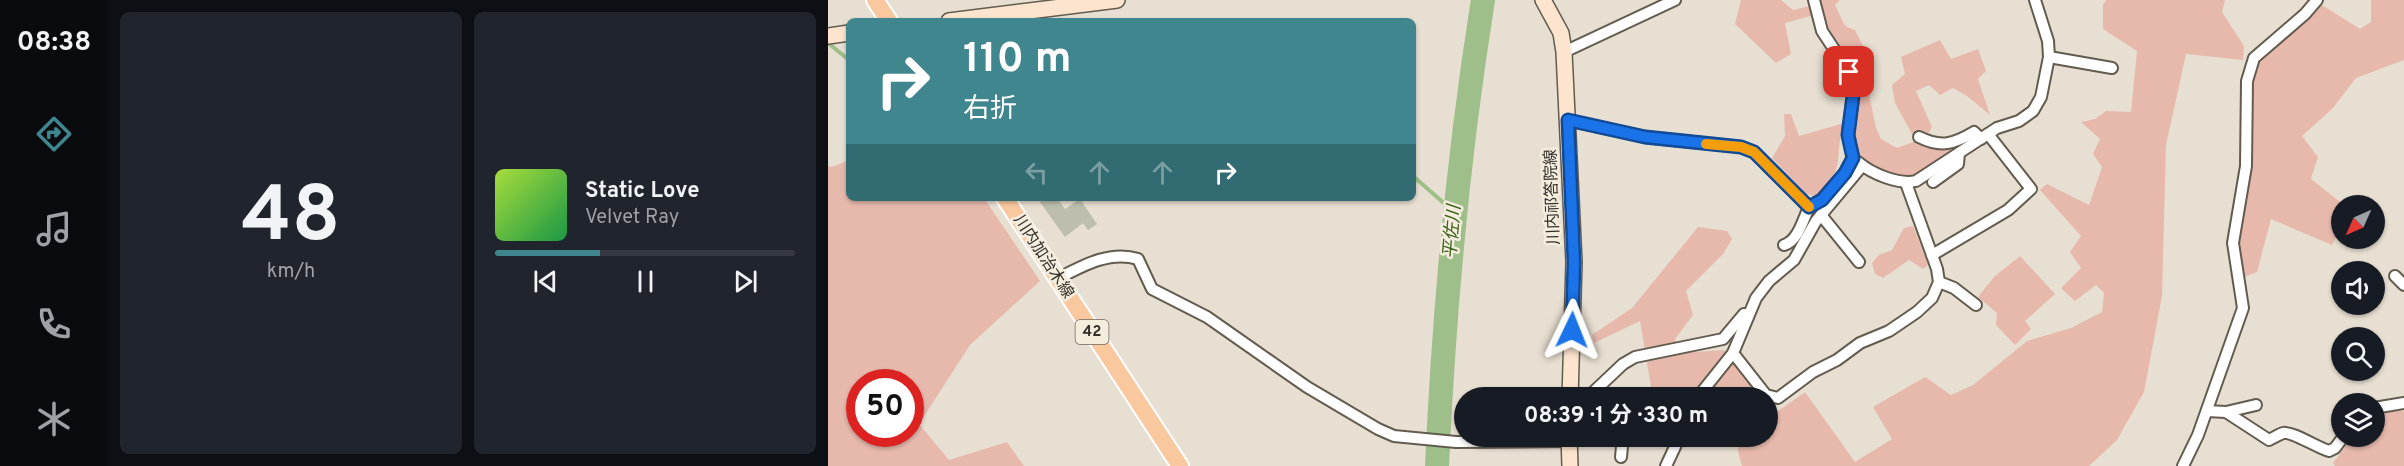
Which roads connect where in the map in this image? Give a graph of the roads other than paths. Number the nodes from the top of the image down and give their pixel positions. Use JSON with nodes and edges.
{"nodes":[{"id":1,"x":875,"y":0,"type":"edge"},
{"id":2,"x":1118,"y":0,"type":"edge"},
{"id":3,"x":1543,"y":0,"type":"edge"},
{"id":4,"x":1675,"y":0,"type":"edge"},
{"id":5,"x":1814,"y":0,"type":"edge"},
{"id":6,"x":2035,"y":0,"type":"edge"},
{"id":7,"x":2317,"y":0,"type":"edge"},
{"id":8,"x":887,"y":18,"type":"edge"},
{"id":9,"x":973,"y":18,"type":"edge"},
{"id":10,"x":846,"y":33,"type":"edge"},
{"id":11,"x":828,"y":36,"type":"edge"},
{"id":12,"x":1564,"y":52,"type":"junction"},
{"id":13,"x":2049,"y":57,"type":"junction"},
{"id":14,"x":2112,"y":68,"type":"dead end"},
{"id":15,"x":1568,"y":120,"type":"junction"},
{"id":16,"x":1985,"y":136,"type":"junction"},
{"id":17,"x":1919,"y":137,"type":"dead end"},
{"id":18,"x":1959,"y":153,"type":"junction"},
{"id":19,"x":1853,"y":158,"type":"junction"},
{"id":20,"x":1862,"y":166,"type":"junction"},
{"id":21,"x":1933,"y":182,"type":"dead end"},
{"id":22,"x":1906,"y":183,"type":"junction"},
{"id":23,"x":1007,"y":201,"type":"edge"},
{"id":24,"x":1809,"y":207,"type":"junction"},
{"id":25,"x":1821,"y":215,"type":"junction"},
{"id":26,"x":1784,"y":245,"type":"dead end"},
{"id":27,"x":1932,"y":255,"type":"junction"},
{"id":28,"x":1859,"y":262,"type":"dead end"},
{"id":29,"x":2395,"y":276,"type":"dead end"},
{"id":30,"x":1057,"y":279,"type":"junction"},
{"id":31,"x":1939,"y":282,"type":"junction"},
{"id":32,"x":2404,"y":285,"type":"edge"},
{"id":33,"x":1756,"y":298,"type":"junction"},
{"id":34,"x":1976,"y":305,"type":"dead end"},
{"id":35,"x":1733,"y":353,"type":"junction"},
{"id":36,"x":1570,"y":387,"type":"edge"},
{"id":37,"x":1599,"y":387,"type":"edge"},
{"id":38,"x":1706,"y":387,"type":"edge"},
{"id":39,"x":2404,"y":403,"type":"edge"},
{"id":40,"x":2256,"y":405,"type":"dead end"},
{"id":41,"x":2385,"y":406,"type":"edge"},
{"id":42,"x":2207,"y":411,"type":"junction"},
{"id":43,"x":2226,"y":412,"type":"junction"},
{"id":44,"x":1454,"y":442,"type":"edge"},
{"id":45,"x":1569,"y":447,"type":"edge"},
{"id":46,"x":1622,"y":447,"type":"edge"},
{"id":47,"x":1675,"y":447,"type":"edge"},
{"id":48,"x":2336,"y":447,"type":"edge"},
{"id":49,"x":1622,"y":457,"type":"dead end"},
{"id":50,"x":1180,"y":466,"type":"edge"},
{"id":51,"x":1570,"y":466,"type":"edge"},
{"id":52,"x":1666,"y":466,"type":"edge"},
{"id":53,"x":2183,"y":466,"type":"edge"}],
"edges":[{"from":1,"to":8,"type":"main road"},
{"from":2,"to":9,"type":"main road"},
{"from":3,"to":12,"type":"main road","name":"川内祁答院線"},
{"from":4,"to":12,"type":"street"},
{"from":5,"to":19,"type":"street"},
{"from":6,"to":13,"type":"street"},
{"from":7,"to":42,"type":"street"},
{"from":10,"to":11,"type":"main road"},
{"from":12,"to":15,"type":"main road","name":"川内祁答院線"},
{"from":13,"to":14,"type":"street"},
{"from":13,"to":16,"type":"street"},
{"from":15,"to":24,"type":"street"},
{"from":15,"to":36,"type":"main road","name":"川内祁答院線"},
{"from":16,"to":17,"type":"street"},
{"from":16,"to":18,"type":"street"},
{"from":16,"to":27,"type":"street"},
{"from":18,"to":21,"type":"street"},
{"from":18,"to":22,"type":"street"},
{"from":19,"to":20,"type":"street"},
{"from":19,"to":24,"type":"street"},
{"from":20,"to":22,"type":"street"},
{"from":20,"to":25,"type":"street"},
{"from":22,"to":27,"type":"street"},
{"from":23,"to":30,"type":"main road","name":"川内加治木線","number":"42"},
{"from":24,"to":26,"type":"street"},
{"from":25,"to":28,"type":"street"},
{"from":25,"to":33,"type":"street"},
{"from":27,"to":31,"type":"street"},
{"from":29,"to":32,"type":"street"},
{"from":30,"to":44,"type":"street"},
{"from":30,"to":50,"type":"main road","name":"川内加治木線","number":"42"},
{"from":31,"to":34,"type":"street"},
{"from":31,"to":35,"type":"street"},
{"from":33,"to":35,"type":"street"},
{"from":33,"to":37,"type":"street"},
{"from":35,"to":38,"type":"street"},
{"from":39,"to":41,"type":"street"},
{"from":40,"to":43,"type":"street"},
{"from":42,"to":43,"type":"street"},
{"from":42,"to":53,"type":"street"},
{"from":43,"to":48,"type":"street"},
{"from":45,"to":51,"type":"main road"},
{"from":46,"to":49,"type":"street"},
{"from":47,"to":52,"type":"street"}]}
